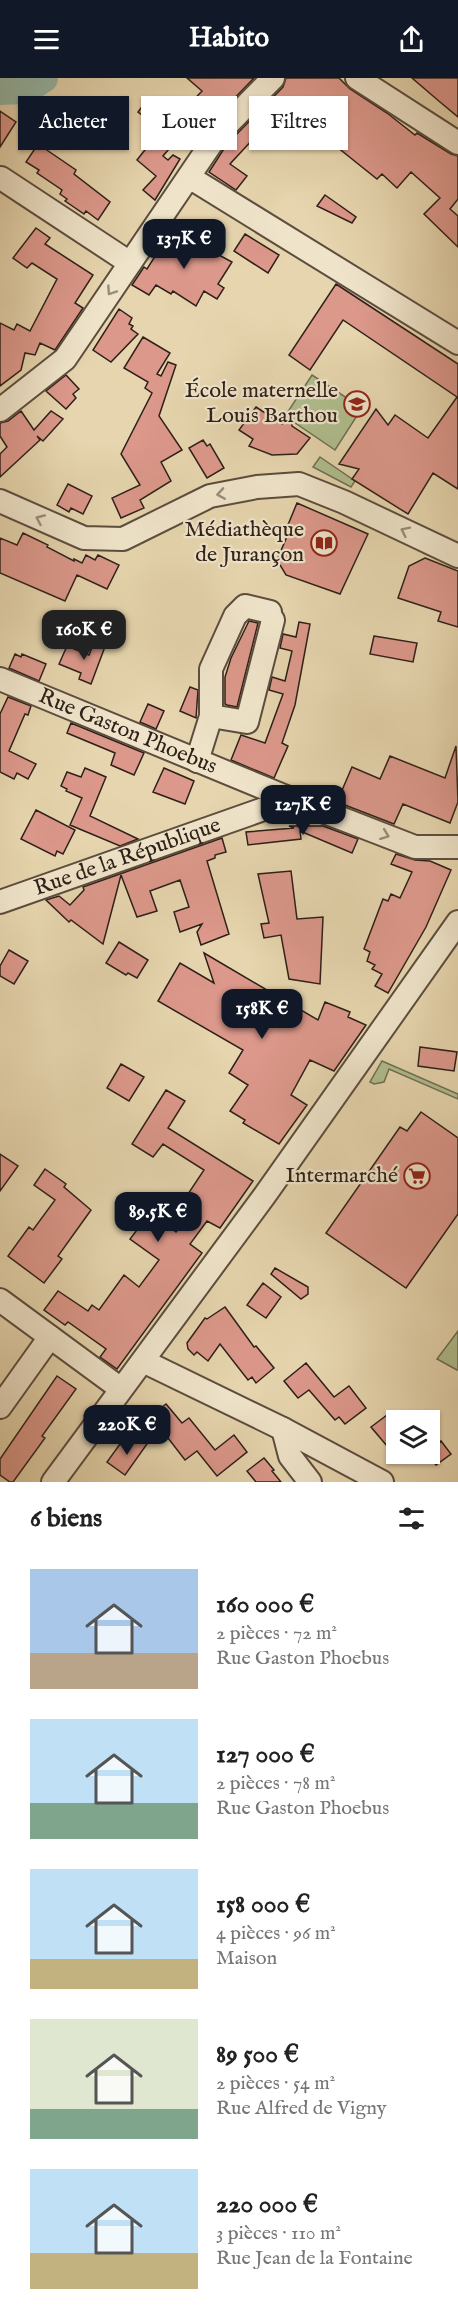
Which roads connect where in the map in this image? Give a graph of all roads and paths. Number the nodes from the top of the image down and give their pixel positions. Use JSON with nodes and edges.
{"nodes":[{"id":1,"x":273,"y":78,"type":"edge"},
{"id":2,"x":360,"y":79,"type":"edge"},
{"id":3,"x":458,"y":143,"type":"edge"},
{"id":4,"x":189,"y":177,"type":"junction"},
{"id":5,"x":1,"y":178,"type":"edge"},
{"id":6,"x":130,"y":263,"type":"junction"},
{"id":7,"x":458,"y":343,"type":"edge"},
{"id":8,"x":0,"y":410,"type":"edge"},
{"id":9,"x":0,"y":501,"type":"edge"},
{"id":10,"x":458,"y":556,"type":"edge"},
{"id":11,"x":2,"y":686,"type":"edge"},
{"id":12,"x":211,"y":716,"type":"junction"},
{"id":13,"x":197,"y":761,"type":"junction"},
{"id":14,"x":286,"y":797,"type":"junction"},
{"id":15,"x":458,"y":847,"type":"edge"},
{"id":16,"x":0,"y":902,"type":"edge"},
{"id":17,"x":458,"y":922,"type":"edge"},
{"id":18,"x":0,"y":1300,"type":"edge"},
{"id":19,"x":50,"y":1337,"type":"junction"},
{"id":20,"x":143,"y":1361,"type":"junction"},
{"id":21,"x":121,"y":1389,"type":"junction"},
{"id":22,"x":0,"y":1407,"type":"edge"},
{"id":23,"x":283,"y":1429,"type":"junction"},
{"id":24,"x":53,"y":1482,"type":"edge"},
{"id":25,"x":310,"y":1482,"type":"edge"},
{"id":26,"x":382,"y":1482,"type":"edge"}],
"edges":[{"from":1,"to":4,"type":"street"},
{"from":2,"to":3,"type":"street"},
{"from":4,"to":6,"type":"street"},
{"from":4,"to":7,"type":"street"},
{"from":5,"to":6,"type":"street"},
{"from":6,"to":8,"type":"street","one_way":true},
{"from":10,"to":9,"type":"street","one_way":true},
{"from":11,"to":13,"type":"street","name":"Rue Gaston Phoebus"},
{"from":12,"to":12,"type":"street"},
{"from":12,"to":13,"type":"street"},
{"from":13,"to":14,"type":"street","name":"Rue Gaston Phoebus"},
{"from":14,"to":15,"type":"street","name":"Rue Gaston Phoebus","one_way":true},
{"from":14,"to":16,"type":"street","name":"Rue de la République"},
{"from":17,"to":20,"type":"street"},
{"from":18,"to":19,"type":"street"},
{"from":19,"to":21,"type":"street"},
{"from":19,"to":22,"type":"street"},
{"from":20,"to":21,"type":"street"},
{"from":20,"to":23,"type":"street"},
{"from":21,"to":24,"type":"street"},
{"from":23,"to":25,"type":"street"},
{"from":23,"to":26,"type":"street"}]}
